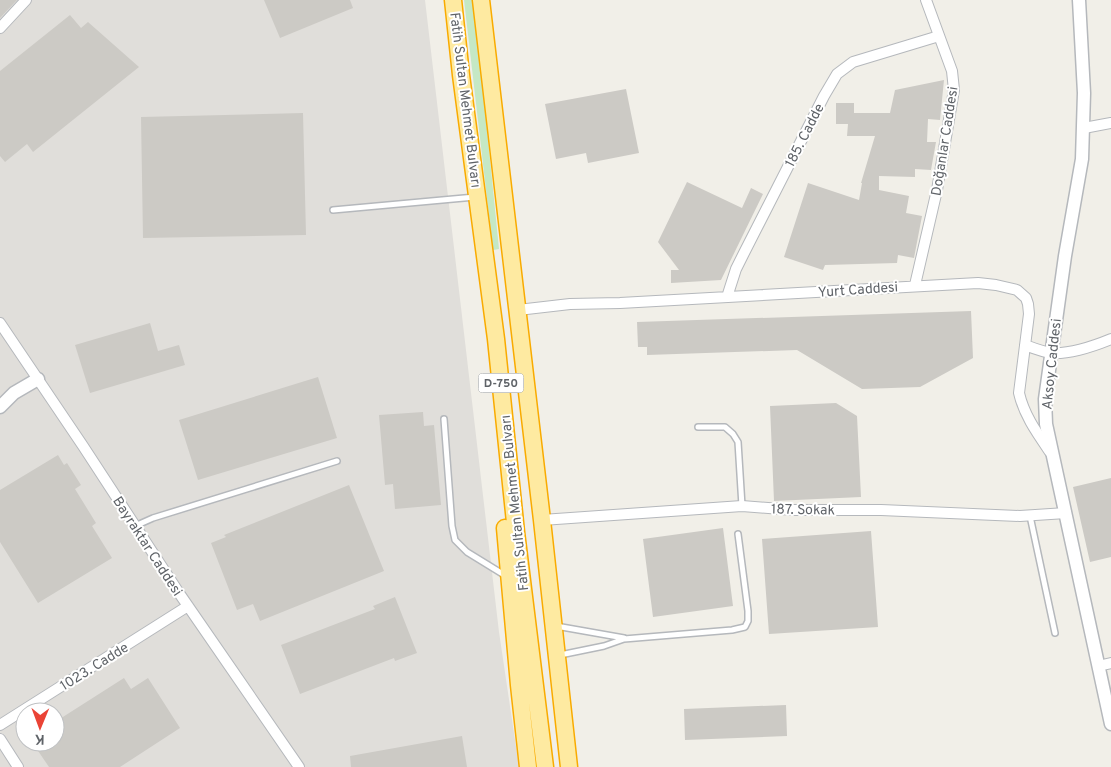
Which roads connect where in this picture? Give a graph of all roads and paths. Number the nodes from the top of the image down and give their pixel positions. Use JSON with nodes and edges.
{"nodes":[{"id":1,"x":26,"y":0,"type":"edge"},
{"id":2,"x":453,"y":0,"type":"edge"},
{"id":3,"x":481,"y":0,"type":"edge"},
{"id":4,"x":926,"y":0,"type":"edge"},
{"id":5,"x":1079,"y":0,"type":"edge"},
{"id":6,"x":0,"y":28,"type":"edge"},
{"id":7,"x":939,"y":36,"type":"junction"},
{"id":8,"x":1111,"y":123,"type":"edge"},
{"id":9,"x":1084,"y":128,"type":"junction"},
{"id":10,"x":478,"y":197,"type":"junction"},
{"id":11,"x":333,"y":210,"type":"dead end"},
{"id":12,"x":915,"y":285,"type":"junction"},
{"id":13,"x":726,"y":297,"type":"junction"},
{"id":14,"x":518,"y":310,"type":"junction"},
{"id":15,"x":0,"y":323,"type":"edge"},
{"id":16,"x":1111,"y":339,"type":"edge"},
{"id":17,"x":1025,"y":345,"type":"junction"},
{"id":18,"x":1052,"y":353,"type":"junction"},
{"id":19,"x":38,"y":379,"type":"junction"},
{"id":20,"x":0,"y":407,"type":"edge"},
{"id":21,"x":444,"y":419,"type":"dead end"},
{"id":22,"x":698,"y":427,"type":"dead end"},
{"id":23,"x":1054,"y":456,"type":"junction"},
{"id":24,"x":337,"y":461,"type":"dead end"},
{"id":25,"x":510,"y":471,"type":"junction"},
{"id":26,"x":742,"y":506,"type":"junction"},
{"id":27,"x":1066,"y":514,"type":"junction"},
{"id":28,"x":1030,"y":515,"type":"junction"},
{"id":29,"x":542,"y":520,"type":"junction"},
{"id":30,"x":135,"y":526,"type":"junction"},
{"id":31,"x":738,"y":534,"type":"dead end"},
{"id":32,"x":509,"y":577,"type":"junction"},
{"id":33,"x":188,"y":606,"type":"junction"},
{"id":34,"x":553,"y":624,"type":"junction"},
{"id":35,"x":1055,"y":632,"type":"dead end"},
{"id":36,"x":624,"y":639,"type":"junction"},
{"id":37,"x":557,"y":656,"type":"junction"},
{"id":38,"x":1105,"y":664,"type":"edge"},
{"id":39,"x":562,"y":703,"type":"junction"},
{"id":40,"x":1111,"y":724,"type":"edge"},
{"id":41,"x":0,"y":725,"type":"edge"},
{"id":42,"x":0,"y":739,"type":"edge"},
{"id":43,"x":18,"y":767,"type":"edge"},
{"id":44,"x":299,"y":767,"type":"edge"},
{"id":45,"x":528,"y":767,"type":"edge"},
{"id":46,"x":545,"y":767,"type":"edge"},
{"id":47,"x":569,"y":767,"type":"edge"},
{"id":48,"x":574,"y":767,"type":"edge"}],
"edges":[{"from":1,"to":6,"type":"street"},
{"from":2,"to":10,"type":"highway","name":"Fatih Sultan Mehmet Bulvarı","number":"D-750"},
{"from":3,"to":14,"type":"highway","name":"Fatih Sultan Mehmet Bulvarı"},
{"from":4,"to":7,"type":"street","name":"Doğanlar Caddesi"},
{"from":5,"to":9,"type":"street","name":"Aksoy Caddesi"},
{"from":7,"to":12,"type":"street","name":"Doğanlar Caddesi"},
{"from":7,"to":13,"type":"street","name":"185. Cadde"},
{"from":8,"to":9,"type":"street"},
{"from":9,"to":18,"type":"street","name":"Aksoy Caddesi"},
{"from":10,"to":11,"type":"lane"},
{"from":10,"to":25,"type":"highway","name":"Fatih Sultan Mehmet Bulvarı","number":"D-750"},
{"from":12,"to":13,"type":"street","name":"Yurt Caddesi"},
{"from":12,"to":17,"type":"street","name":"Yurt Caddesi"},
{"from":13,"to":14,"type":"street","name":"Yurt Caddesi"},
{"from":14,"to":29,"type":"highway","name":"Fatih Sultan Mehmet Bulvarı"},
{"from":15,"to":19,"type":"street","name":"Bayraktar Caddesi"},
{"from":16,"to":18,"type":"street"},
{"from":17,"to":18,"type":"street"},
{"from":17,"to":23,"type":"street","name":"Yurt Caddesi"},
{"from":18,"to":23,"type":"street","name":"Aksoy Caddesi"},
{"from":19,"to":20,"type":"street"},
{"from":19,"to":30,"type":"street","name":"Bayraktar Caddesi"},
{"from":21,"to":32,"type":"lane"},
{"from":22,"to":26,"type":"lane"},
{"from":23,"to":27,"type":"street","name":"Aksoy Caddesi"},
{"from":24,"to":30,"type":"lane"},
{"from":25,"to":32,"type":"highway"},
{"from":25,"to":46,"type":"highway","name":"Fatih Sultan Mehmet Bulvarı","number":"D-750"},
{"from":26,"to":28,"type":"street","name":"187. Sokak"},
{"from":26,"to":29,"type":"street","name":"187. Sokak"},
{"from":27,"to":28,"type":"street","name":"187. Sokak"},
{"from":27,"to":38,"type":"street","name":"Aksoy Caddesi"},
{"from":28,"to":35,"type":"lane"},
{"from":29,"to":34,"type":"highway","name":"Fatih Sultan Mehmet Bulvarı"},
{"from":30,"to":33,"type":"street","name":"Bayraktar Caddesi"},
{"from":31,"to":36,"type":"lane"},
{"from":32,"to":45,"type":"highway"},
{"from":33,"to":41,"type":"street","name":"1023. Cadde"},
{"from":33,"to":44,"type":"street","name":"Bayraktar Caddesi"},
{"from":34,"to":36,"type":"lane"},
{"from":34,"to":37,"type":"highway","name":"Fatih Sultan Mehmet Bulvarı"},
{"from":36,"to":37,"type":"lane"},
{"from":37,"to":39,"type":"highway","name":"Fatih Sultan Mehmet Bulvarı"},
{"from":38,"to":40,"type":"street","name":"Aksoy Caddesi"},
{"from":39,"to":47,"type":"highway","name":"Fatih Sultan Mehmet Bulvarı"},
{"from":39,"to":48,"type":"highway"},
{"from":42,"to":43,"type":"street"}]}
